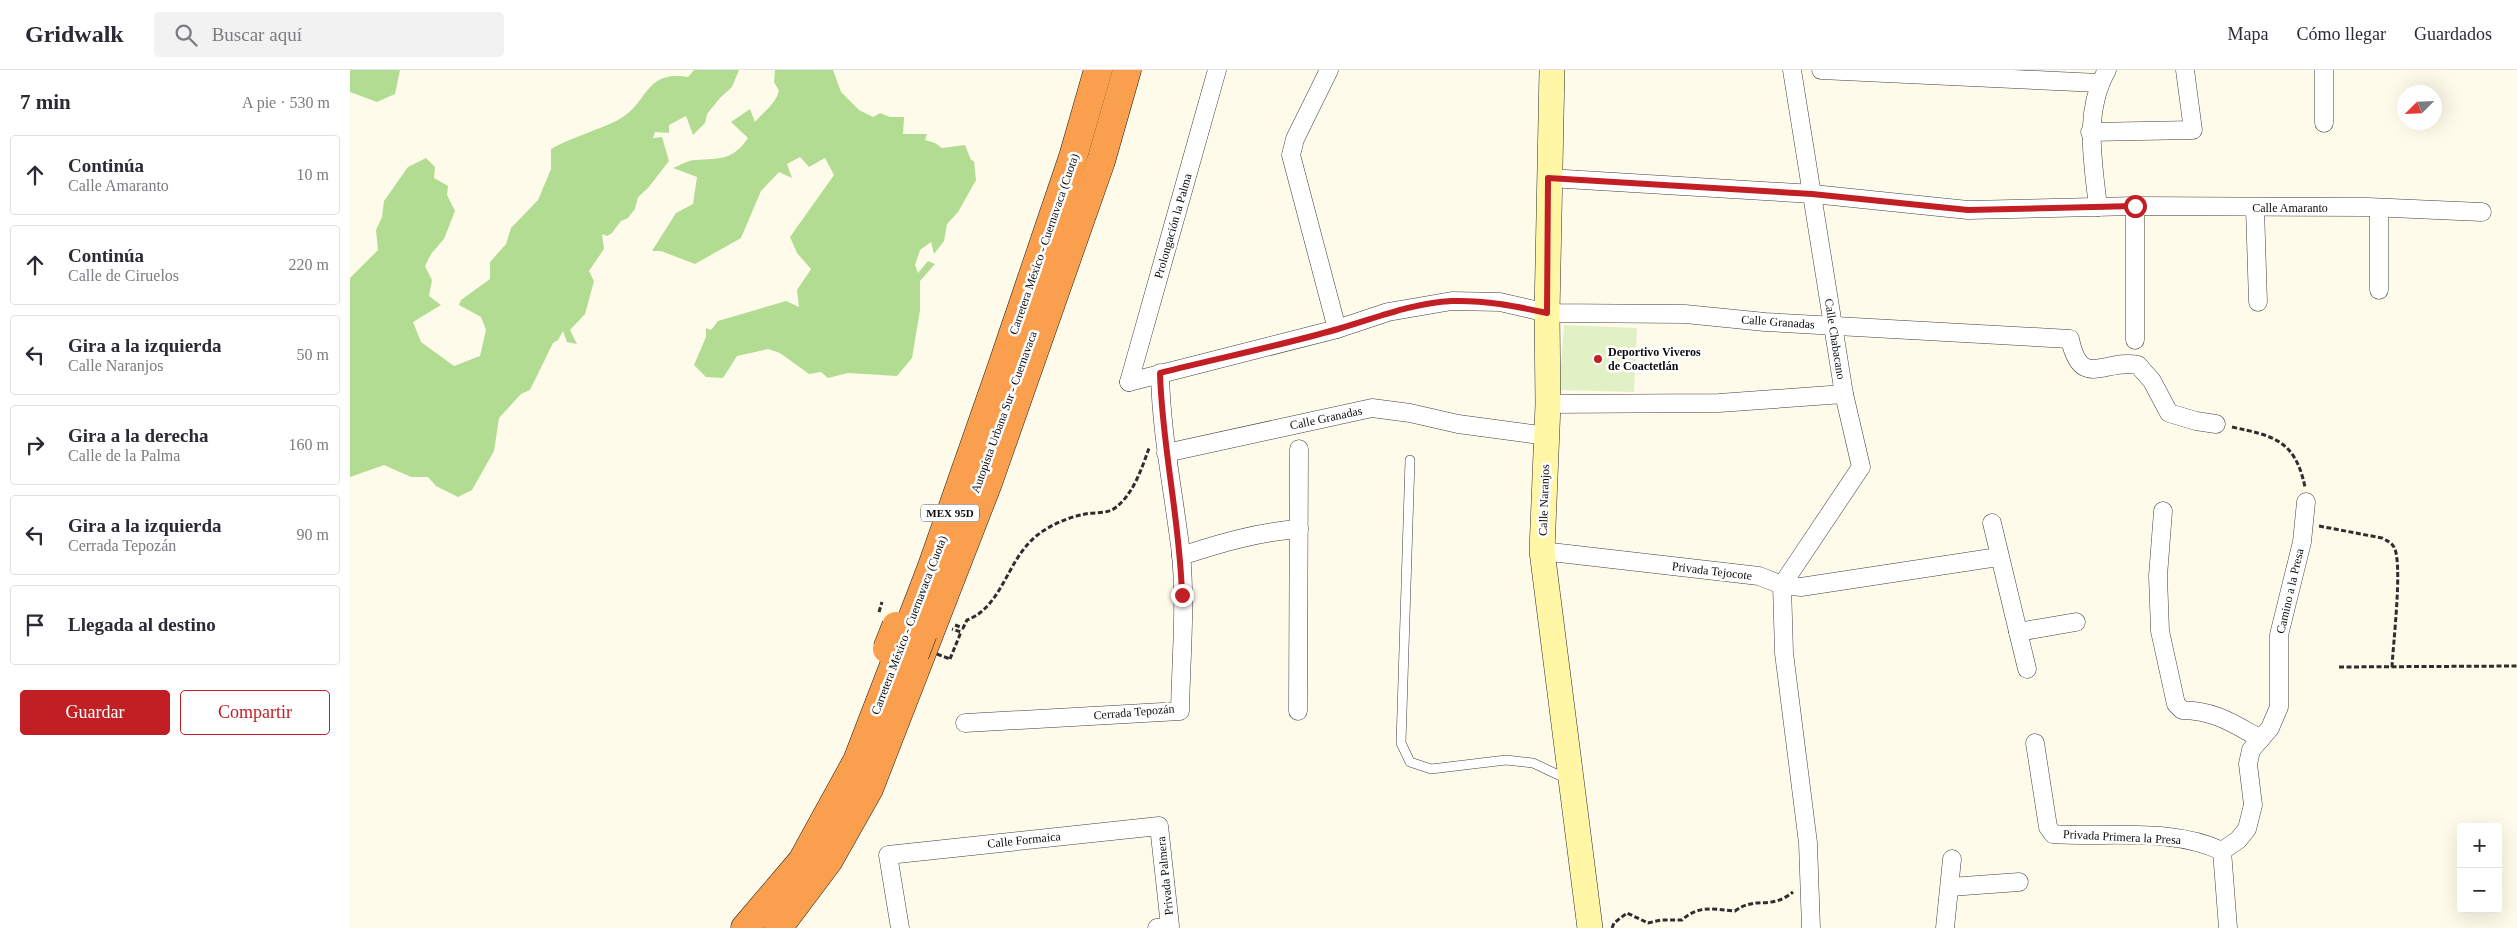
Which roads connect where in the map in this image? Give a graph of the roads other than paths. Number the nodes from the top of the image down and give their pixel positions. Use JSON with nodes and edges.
{"nodes":[{"id":1,"x":1090,"y":70,"type":"edge"},
{"id":2,"x":1098,"y":70,"type":"edge"},
{"id":3,"x":1122,"y":70,"type":"edge"},
{"id":4,"x":1127,"y":70,"type":"edge"},
{"id":5,"x":1218,"y":70,"type":"edge"},
{"id":6,"x":1329,"y":70,"type":"edge"},
{"id":7,"x":1552,"y":70,"type":"edge"},
{"id":8,"x":1792,"y":70,"type":"edge"},
{"id":9,"x":1821,"y":70,"type":"edge"},
{"id":10,"x":2185,"y":70,"type":"edge"},
{"id":11,"x":2324,"y":70,"type":"edge"},
{"id":12,"x":2103,"y":76,"type":"edge"},
{"id":13,"x":2324,"y":123,"type":"dead end"},
{"id":14,"x":2090,"y":132,"type":"junction"},
{"id":15,"x":1548,"y":178,"type":"junction"},
{"id":16,"x":1812,"y":194,"type":"junction"},
{"id":17,"x":2135,"y":206,"type":"junction"},
{"id":18,"x":2098,"y":207,"type":"junction"},
{"id":19,"x":2255,"y":208,"type":"junction"},
{"id":20,"x":2378,"y":209,"type":"junction"},
{"id":21,"x":2482,"y":212,"type":"dead end"},
{"id":22,"x":2379,"y":290,"type":"dead end"},
{"id":23,"x":2258,"y":302,"type":"dead end"},
{"id":24,"x":1547,"y":313,"type":"junction"},
{"id":25,"x":1832,"y":326,"type":"junction"},
{"id":26,"x":1337,"y":329,"type":"junction"},
{"id":27,"x":2135,"y":340,"type":"dead end"},
{"id":28,"x":1160,"y":373,"type":"junction"},
{"id":29,"x":1129,"y":382,"type":"joint"},
{"id":30,"x":1844,"y":394,"type":"junction"},
{"id":31,"x":1548,"y":404,"type":"junction"},
{"id":32,"x":2216,"y":424,"type":"road end"},
{"id":33,"x":1547,"y":436,"type":"junction"},
{"id":34,"x":1299,"y":449,"type":"dead end"},
{"id":35,"x":1166,"y":453,"type":"junction"},
{"id":36,"x":1410,"y":460,"type":"dead end"},
{"id":37,"x":2306,"y":502,"type":"road end"},
{"id":38,"x":2163,"y":511,"type":"dead end"},
{"id":39,"x":1992,"y":523,"type":"dead end"},
{"id":40,"x":1300,"y":529,"type":"junction"},
{"id":41,"x":1542,"y":551,"type":"junction"},
{"id":42,"x":1181,"y":556,"type":"junction"},
{"id":43,"x":1998,"y":557,"type":"junction"},
{"id":44,"x":1782,"y":585,"type":"junction"},
{"id":45,"x":2076,"y":622,"type":"dead end"},
{"id":46,"x":2018,"y":632,"type":"junction"},
{"id":47,"x":2026,"y":670,"type":"dead end"},
{"id":48,"x":1298,"y":711,"type":"dead end"},
{"id":49,"x":965,"y":723,"type":"dead end"},
{"id":50,"x":2261,"y":739,"type":"junction"},
{"id":51,"x":2035,"y":744,"type":"dead end"},
{"id":52,"x":1571,"y":781,"type":"junction"},
{"id":53,"x":1159,"y":826,"type":"joint"},
{"id":54,"x":2222,"y":851,"type":"junction"},
{"id":55,"x":1952,"y":859,"type":"dead end"},
{"id":56,"x":2019,"y":882,"type":"dead end"},
{"id":57,"x":1950,"y":887,"type":"junction"},
{"id":58,"x":1164,"y":927,"type":"edge"},
{"id":59,"x":744,"y":928,"type":"edge"},
{"id":60,"x":765,"y":928,"type":"edge"},
{"id":61,"x":778,"y":928,"type":"edge"},
{"id":62,"x":900,"y":928,"type":"edge"},
{"id":63,"x":1590,"y":928,"type":"edge"},
{"id":64,"x":1812,"y":928,"type":"edge"},
{"id":65,"x":1946,"y":928,"type":"edge"},
{"id":66,"x":2228,"y":928,"type":"edge"}],
"edges":[{"from":1,"to":59,"type":"highway","bridge":true},
{"from":2,"to":59,"type":"highway","name":"Carretera México - Cuernavaca (Cuota)","number":"MEX 95D"},
{"from":3,"to":60,"type":"highway","name":"Autopista Urbana Sur - Cuernavaca","bridge":true},
{"from":4,"to":61,"type":"highway","name":"Carretera México - Cuernavaca (Cuota)","number":"MEX 95D"},
{"from":5,"to":29,"type":"street","name":"Prolongación la Palma"},
{"from":6,"to":26,"type":"street"},
{"from":7,"to":15,"type":"street","name":"Calle Naranjos"},
{"from":8,"to":16,"type":"street","name":"Calle Chabacano"},
{"from":9,"to":12,"type":"street"},
{"from":10,"to":14,"type":"street"},
{"from":11,"to":13,"type":"street"},
{"from":12,"to":14,"type":"street"},
{"from":14,"to":18,"type":"street"},
{"from":15,"to":16,"type":"street","name":"Calle Amaranto"},
{"from":15,"to":24,"type":"street","name":"Calle Naranjos"},
{"from":16,"to":18,"type":"street","name":"Calle Amaranto"},
{"from":16,"to":25,"type":"street","name":"Calle Chabacano"},
{"from":17,"to":18,"type":"street","name":"Calle Amaranto"},
{"from":17,"to":19,"type":"street","name":"Calle Amaranto"},
{"from":17,"to":27,"type":"street"},
{"from":19,"to":20,"type":"street","name":"Calle Amaranto"},
{"from":19,"to":23,"type":"street"},
{"from":20,"to":21,"type":"street","name":"Calle Amaranto"},
{"from":20,"to":22,"type":"street"},
{"from":24,"to":25,"type":"street","name":"Calle Granadas"},
{"from":24,"to":26,"type":"street","name":"Calle Granadas"},
{"from":24,"to":31,"type":"street","name":"Calle Naranjos"},
{"from":25,"to":30,"type":"street","name":"Calle Chabacano"},
{"from":25,"to":32,"type":"street","name":"Calle Granadas"},
{"from":26,"to":28,"type":"street","name":"Calle Granadas"},
{"from":28,"to":29,"type":"street","name":"Calle Granadas"},
{"from":28,"to":35,"type":"street","name":"Cerrada Tepozán"},
{"from":30,"to":31,"type":"street"},
{"from":30,"to":44,"type":"street","name":"Calle Chabacano"},
{"from":31,"to":33,"type":"street","name":"Calle Naranjos"},
{"from":33,"to":35,"type":"street","name":"Calle Granadas"},
{"from":33,"to":41,"type":"street","name":"Calle Naranjos"},
{"from":34,"to":40,"type":"street"},
{"from":35,"to":42,"type":"street","name":"Cerrada Tepozán"},
{"from":36,"to":52,"type":"lane"},
{"from":37,"to":50,"type":"street","name":"Camino a la Presa"},
{"from":38,"to":50,"type":"street"},
{"from":39,"to":43,"type":"street"},
{"from":40,"to":42,"type":"street"},
{"from":40,"to":48,"type":"street"},
{"from":41,"to":44,"type":"street","name":"Privada Tejocote"},
{"from":41,"to":52,"type":"street","name":"Calle Naranjos"},
{"from":42,"to":49,"type":"street","name":"Cerrada Tepozán"},
{"from":43,"to":44,"type":"street","name":"Privada Tejocote"},
{"from":43,"to":46,"type":"street"},
{"from":44,"to":64,"type":"street"},
{"from":45,"to":46,"type":"street"},
{"from":46,"to":47,"type":"street"},
{"from":50,"to":54,"type":"street","name":"Camino a la Presa"},
{"from":51,"to":54,"type":"street","name":"Privada Primera la Presa"},
{"from":52,"to":63,"type":"street","name":"Calle Naranjos"},
{"from":53,"to":58,"type":"street","name":"Privada Palmera"},
{"from":53,"to":62,"type":"street","name":"Calle Formaica"},
{"from":54,"to":66,"type":"street"},
{"from":55,"to":57,"type":"street"},
{"from":56,"to":57,"type":"street"},
{"from":57,"to":65,"type":"street"}]}
